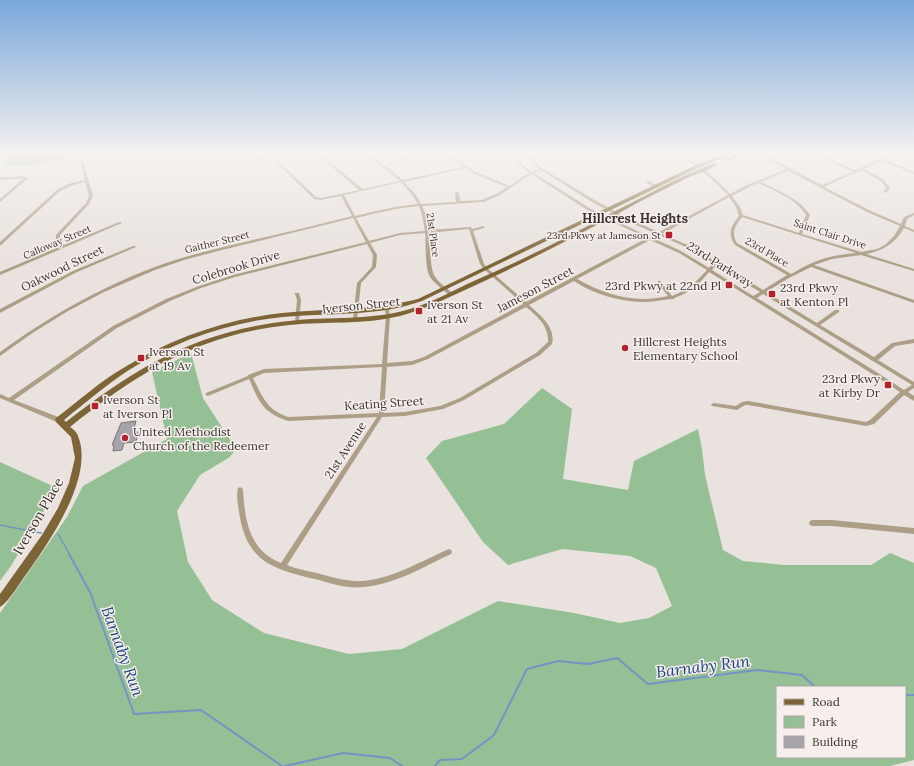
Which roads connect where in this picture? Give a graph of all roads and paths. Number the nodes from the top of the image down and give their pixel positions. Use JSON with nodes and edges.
{"nodes":[{"id":1,"x":14,"y":189,"type":"edge"},
{"id":2,"x":61,"y":189,"type":"edge"},
{"id":3,"x":88,"y":189,"type":"edge"},
{"id":4,"x":305,"y":189,"type":"edge"},
{"id":5,"x":368,"y":189,"type":"edge"},
{"id":6,"x":409,"y":189,"type":"edge"},
{"id":7,"x":507,"y":189,"type":"edge"},
{"id":8,"x":557,"y":189,"type":"edge"},
{"id":9,"x":651,"y":189,"type":"edge"},
{"id":10,"x":666,"y":189,"type":"edge"},
{"id":11,"x":722,"y":189,"type":"edge"},
{"id":12,"x":745,"y":189,"type":"edge"},
{"id":13,"x":771,"y":189,"type":"edge"},
{"id":14,"x":824,"y":189,"type":"edge"},
{"id":15,"x":887,"y":189,"type":"edge"},
{"id":16,"x":362,"y":190,"type":"joint"},
{"id":17,"x":574,"y":190,"type":"joint"},
{"id":18,"x":885,"y":192,"type":"dead end"},
{"id":19,"x":457,"y":193,"type":"dead end"},
{"id":20,"x":342,"y":195,"type":"junction"},
{"id":21,"x":566,"y":195,"type":"junction"},
{"id":22,"x":596,"y":196,"type":"dead end"},
{"id":23,"x":729,"y":196,"type":"junction"},
{"id":24,"x":494,"y":197,"type":"junction"},
{"id":25,"x":590,"y":200,"type":"junction"},
{"id":26,"x":0,"y":201,"type":"edge"},
{"id":27,"x":497,"y":202,"type":"dead end"},
{"id":28,"x":458,"y":203,"type":"junction"},
{"id":29,"x":581,"y":204,"type":"junction"},
{"id":30,"x":420,"y":205,"type":"junction"},
{"id":31,"x":608,"y":210,"type":"junction"},
{"id":32,"x":616,"y":213,"type":"junction"},
{"id":33,"x":598,"y":214,"type":"junction"},
{"id":34,"x":914,"y":214,"type":"edge"},
{"id":35,"x":741,"y":216,"type":"junction"},
{"id":36,"x":355,"y":217,"type":"junction"},
{"id":37,"x":606,"y":218,"type":"junction"},
{"id":38,"x":120,"y":224,"type":"dead end"},
{"id":39,"x":483,"y":227,"type":"dead end"},
{"id":40,"x":902,"y":227,"type":"junction"},
{"id":41,"x":471,"y":229,"type":"junction"},
{"id":42,"x":426,"y":231,"type":"junction"},
{"id":43,"x":914,"y":231,"type":"edge"},
{"id":44,"x":660,"y":233,"type":"junction"},
{"id":45,"x":801,"y":233,"type":"junction"},
{"id":46,"x":650,"y":238,"type":"junction"},
{"id":47,"x":369,"y":242,"type":"junction"},
{"id":48,"x":0,"y":244,"type":"edge"},
{"id":49,"x":63,"y":246,"type":"junction"},
{"id":50,"x":134,"y":247,"type":"dead end"},
{"id":51,"x":862,"y":253,"type":"junction"},
{"id":52,"x":716,"y":263,"type":"junction"},
{"id":53,"x":810,"y":265,"type":"junction"},
{"id":54,"x":486,"y":269,"type":"junction"},
{"id":55,"x":708,"y":270,"type":"junction"},
{"id":56,"x":914,"y":270,"type":"edge"},
{"id":57,"x":0,"y":274,"type":"edge"},
{"id":58,"x":493,"y":275,"type":"junction"},
{"id":59,"x":790,"y":275,"type":"junction"},
{"id":60,"x":576,"y":280,"type":"junction"},
{"id":61,"x":659,"y":282,"type":"dead end"},
{"id":62,"x":445,"y":289,"type":"junction"},
{"id":63,"x":763,"y":292,"type":"junction"},
{"id":64,"x":297,"y":294,"type":"dead end"},
{"id":65,"x":451,"y":294,"type":"junction"},
{"id":66,"x":672,"y":298,"type":"junction"},
{"id":67,"x":753,"y":298,"type":"junction"},
{"id":68,"x":914,"y":302,"type":"edge"},
{"id":69,"x":527,"y":305,"type":"junction"},
{"id":70,"x":386,"y":309,"type":"junction"},
{"id":71,"x":355,"y":311,"type":"junction"},
{"id":72,"x":794,"y":311,"type":"junction"},
{"id":73,"x":837,"y":311,"type":"dead end"},
{"id":74,"x":0,"y":312,"type":"edge"},
{"id":75,"x":298,"y":314,"type":"junction"},
{"id":76,"x":388,"y":316,"type":"junction"},
{"id":77,"x":786,"y":318,"type":"junction"},
{"id":78,"x":355,"y":319,"type":"junction"},
{"id":79,"x":298,"y":322,"type":"junction"},
{"id":80,"x":817,"y":325,"type":"junction"},
{"id":81,"x":914,"y":341,"type":"edge"},
{"id":82,"x":0,"y":354,"type":"edge"},
{"id":83,"x":875,"y":359,"type":"junction"},
{"id":84,"x":383,"y":366,"type":"junction"},
{"id":85,"x":250,"y":376,"type":"junction"},
{"id":86,"x":914,"y":385,"type":"edge"},
{"id":87,"x":904,"y":392,"type":"junction"},
{"id":88,"x":208,"y":394,"type":"dead end"},
{"id":89,"x":0,"y":396,"type":"edge"},
{"id":90,"x":914,"y":399,"type":"edge"},
{"id":91,"x":10,"y":400,"type":"junction"},
{"id":92,"x":714,"y":404,"type":"dead end"},
{"id":93,"x":381,"y":415,"type":"junction"},
{"id":94,"x":63,"y":423,"type":"junction"},
{"id":95,"x":240,"y":490,"type":"dead end"},
{"id":96,"x":812,"y":523,"type":"dead end"},
{"id":97,"x":914,"y":531,"type":"edge"},
{"id":98,"x":449,"y":552,"type":"dead end"},
{"id":99,"x":283,"y":566,"type":"junction"},
{"id":100,"x":0,"y":602,"type":"edge"}],
"edges":[{"from":1,"to":26,"type":"street"},
{"from":2,"to":48,"type":"street"},
{"from":3,"to":49,"type":"street"},
{"from":4,"to":20,"type":"street"},
{"from":5,"to":16,"type":"street"},
{"from":6,"to":30,"type":"street","name":"21st Place"},
{"from":7,"to":24,"type":"street","name":"Gaither Street"},
{"from":8,"to":21,"type":"street","name":"23rd Parkway"},
{"from":9,"to":31,"type":"main road","name":"Iverson Street"},
{"from":10,"to":32,"type":"main road","name":"Iverson Street"},
{"from":11,"to":23,"type":"street"},
{"from":12,"to":23,"type":"street","name":"Jameson Street"},
{"from":13,"to":45,"type":"street"},
{"from":14,"to":40,"type":"street"},
{"from":15,"to":18,"type":"street"},
{"from":16,"to":20,"type":"street"},
{"from":17,"to":21,"type":"street"},
{"from":17,"to":25,"type":"street","name":"23rd Parkway"},
{"from":19,"to":28,"type":"street"},
{"from":20,"to":36,"type":"street"},
{"from":21,"to":29,"type":"street","name":"23rd Parkway"},
{"from":22,"to":25,"type":"street"},
{"from":23,"to":35,"type":"street"},
{"from":23,"to":44,"type":"street","name":"Jameson Street"},
{"from":24,"to":27,"type":"street"},
{"from":24,"to":28,"type":"street","name":"Gaither Street"},
{"from":25,"to":29,"type":"street"},
{"from":25,"to":31,"type":"street","name":"23rd Parkway"},
{"from":28,"to":30,"type":"street","name":"Gaither Street"},
{"from":29,"to":33,"type":"street","name":"23rd Parkway"},
{"from":30,"to":36,"type":"street","name":"Gaither Street"},
{"from":30,"to":42,"type":"street","name":"21st Place"},
{"from":31,"to":32,"type":"street","name":"23rd Parkway"},
{"from":31,"to":33,"type":"main road","name":"Iverson Street"},
{"from":32,"to":37,"type":"main road","name":"Iverson Street"},
{"from":32,"to":44,"type":"street","name":"23rd Parkway"},
{"from":33,"to":37,"type":"street","name":"23rd Parkway"},
{"from":33,"to":54,"type":"main road","name":"Iverson Street"},
{"from":34,"to":40,"type":"street"},
{"from":35,"to":45,"type":"street","name":"Saint Clair Drive"},
{"from":35,"to":59,"type":"street","name":"23rd Place"},
{"from":36,"to":47,"type":"street"},
{"from":36,"to":82,"type":"street","name":"Gaither Street"},
{"from":37,"to":46,"type":"street","name":"23rd Parkway"},
{"from":37,"to":58,"type":"main road","name":"Iverson Street"},
{"from":38,"to":49,"type":"street","name":"Calloway Street"},
{"from":39,"to":41,"type":"street","name":"Colebrook Drive"},
{"from":40,"to":43,"type":"street"},
{"from":40,"to":51,"type":"street"},
{"from":41,"to":42,"type":"street","name":"Colebrook Drive"},
{"from":41,"to":54,"type":"street"},
{"from":42,"to":47,"type":"street","name":"Colebrook Drive"},
{"from":42,"to":62,"type":"street","name":"21st Place"},
{"from":44,"to":46,"type":"street","name":"Jameson Street"},
{"from":44,"to":52,"type":"street","name":"23rd Parkway"},
{"from":45,"to":51,"type":"street","name":"Saint Clair Drive"},
{"from":46,"to":55,"type":"street","name":"23rd Parkway"},
{"from":46,"to":60,"type":"street","name":"Jameson Street"},
{"from":47,"to":71,"type":"street"},
{"from":47,"to":91,"type":"street","name":"Colebrook Drive"},
{"from":49,"to":57,"type":"street","name":"Calloway Street"},
{"from":50,"to":74,"type":"street","name":"Oakwood Street"},
{"from":51,"to":53,"type":"street"},
{"from":51,"to":56,"type":"street","name":"Saint Clair Drive"},
{"from":52,"to":55,"type":"street"},
{"from":52,"to":63,"type":"street","name":"23rd Parkway"},
{"from":53,"to":59,"type":"street"},
{"from":53,"to":68,"type":"street"},
{"from":54,"to":58,"type":"street"},
{"from":54,"to":62,"type":"main road","name":"Iverson Street"},
{"from":55,"to":66,"type":"street"},
{"from":55,"to":67,"type":"street","name":"23rd Parkway"},
{"from":58,"to":65,"type":"main road","name":"Iverson Street"},
{"from":58,"to":69,"type":"street"},
{"from":59,"to":63,"type":"street"},
{"from":60,"to":66,"type":"street"},
{"from":60,"to":69,"type":"street","name":"Jameson Street"},
{"from":61,"to":66,"type":"street"},
{"from":62,"to":65,"type":"street","name":"21st Place"},
{"from":62,"to":70,"type":"main road","name":"Iverson Street"},
{"from":63,"to":67,"type":"street"},
{"from":63,"to":72,"type":"street","name":"23rd Parkway"},
{"from":64,"to":75,"type":"street"},
{"from":65,"to":76,"type":"main road","name":"Iverson Street"},
{"from":67,"to":77,"type":"street","name":"23rd Parkway"},
{"from":69,"to":84,"type":"street","name":"Jameson Street"},
{"from":69,"to":93,"type":"street","name":"Keating Street"},
{"from":70,"to":71,"type":"main road","name":"Iverson Street"},
{"from":70,"to":76,"type":"street","name":"21st Avenue"},
{"from":71,"to":75,"type":"main road","name":"Iverson Street"},
{"from":71,"to":78,"type":"street"},
{"from":72,"to":77,"type":"street"},
{"from":72,"to":80,"type":"street","name":"23rd Parkway"},
{"from":73,"to":80,"type":"street"},
{"from":75,"to":79,"type":"street"},
{"from":75,"to":94,"type":"main road","name":"Iverson Street"},
{"from":76,"to":78,"type":"main road","name":"Iverson Street"},
{"from":76,"to":84,"type":"street","name":"21st Avenue"},
{"from":77,"to":87,"type":"street","name":"23rd Parkway"},
{"from":78,"to":79,"type":"main road","name":"Iverson Street"},
{"from":79,"to":94,"type":"main road","name":"Iverson Street"},
{"from":80,"to":83,"type":"street","name":"23rd Parkway"},
{"from":81,"to":83,"type":"street"},
{"from":83,"to":86,"type":"street","name":"23rd Parkway"},
{"from":84,"to":85,"type":"street","name":"Jameson Street"},
{"from":84,"to":93,"type":"street","name":"21st Avenue"},
{"from":85,"to":88,"type":"street","name":"Jameson Street"},
{"from":85,"to":93,"type":"street","name":"Keating Street"},
{"from":86,"to":87,"type":"street"},
{"from":87,"to":90,"type":"street","name":"23rd Parkway"},
{"from":87,"to":92,"type":"street"},
{"from":89,"to":91,"type":"street"},
{"from":91,"to":94,"type":"street"},
{"from":93,"to":99,"type":"street","name":"21st Avenue"},
{"from":94,"to":100,"type":"main road","name":"Iverson Place"},
{"from":95,"to":99,"type":"street"},
{"from":96,"to":97,"type":"street"},
{"from":98,"to":99,"type":"street"}]}
